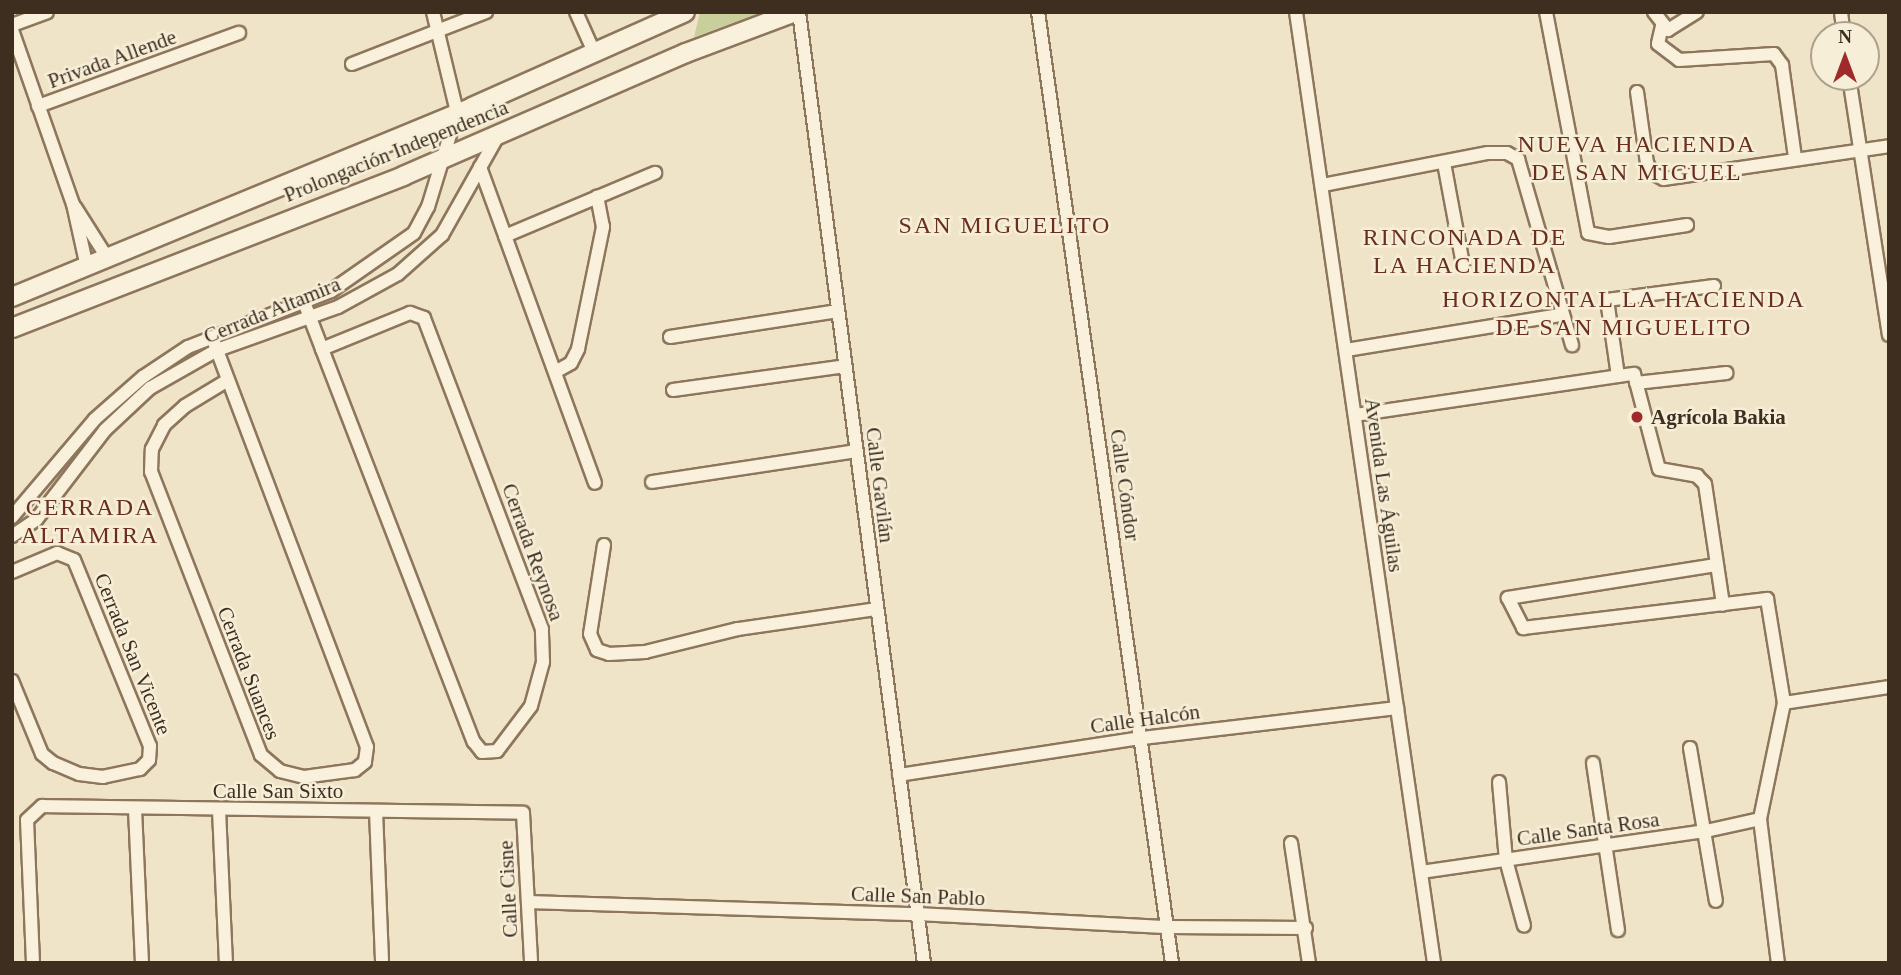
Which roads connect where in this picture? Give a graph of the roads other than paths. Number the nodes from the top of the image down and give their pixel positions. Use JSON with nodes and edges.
{"nodes":[{"id":1,"x":47,"y":12,"type":"edge"},
{"id":2,"x":433,"y":12,"type":"edge"},
{"id":3,"x":486,"y":12,"type":"edge"},
{"id":4,"x":576,"y":12,"type":"edge"},
{"id":5,"x":685,"y":12,"type":"edge"},
{"id":6,"x":797,"y":12,"type":"edge"},
{"id":7,"x":1038,"y":12,"type":"edge"},
{"id":8,"x":1296,"y":12,"type":"edge"},
{"id":9,"x":1546,"y":12,"type":"edge"},
{"id":10,"x":1654,"y":12,"type":"edge"},
{"id":11,"x":1696,"y":12,"type":"edge"},
{"id":12,"x":1662,"y":26,"type":"junction"},
{"id":13,"x":12,"y":27,"type":"edge"},
{"id":14,"x":439,"y":30,"type":"junction"},
{"id":15,"x":239,"y":33,"type":"dead end"},
{"id":16,"x":594,"y":52,"type":"junction"},
{"id":17,"x":352,"y":64,"type":"dead end"},
{"id":18,"x":1851,"y":91,"type":"edge"},
{"id":19,"x":1637,"y":92,"type":"dead end"},
{"id":20,"x":38,"y":106,"type":"junction"},
{"id":21,"x":457,"y":112,"type":"junction"},
{"id":22,"x":499,"y":134,"type":"junction"},
{"id":23,"x":1889,"y":146,"type":"edge"},
{"id":24,"x":1858,"y":149,"type":"junction"},
{"id":25,"x":1796,"y":158,"type":"junction"},
{"id":26,"x":439,"y":161,"type":"junction"},
{"id":27,"x":1444,"y":163,"type":"junction"},
{"id":28,"x":480,"y":167,"type":"junction"},
{"id":29,"x":655,"y":173,"type":"dead end"},
{"id":30,"x":1323,"y":185,"type":"junction"},
{"id":31,"x":597,"y":197,"type":"junction"},
{"id":32,"x":73,"y":204,"type":"junction"},
{"id":33,"x":1687,"y":225,"type":"dead end"},
{"id":34,"x":505,"y":236,"type":"junction"},
{"id":35,"x":108,"y":260,"type":"junction"},
{"id":36,"x":1463,"y":265,"type":"dead end"},
{"id":37,"x":87,"y":267,"type":"junction"},
{"id":38,"x":1714,"y":286,"type":"dead end"},
{"id":39,"x":12,"y":297,"type":"edge"},
{"id":40,"x":304,"y":302,"type":"junction"},
{"id":41,"x":838,"y":311,"type":"junction"},
{"id":42,"x":1560,"y":315,"type":"junction"},
{"id":43,"x":310,"y":316,"type":"junction"},
{"id":44,"x":12,"y":328,"type":"edge"},
{"id":45,"x":1889,"y":335,"type":"edge"},
{"id":46,"x":212,"y":337,"type":"junction"},
{"id":47,"x":670,"y":337,"type":"dead end"},
{"id":48,"x":1572,"y":345,"type":"dead end"},
{"id":49,"x":322,"y":349,"type":"junction"},
{"id":50,"x":1346,"y":350,"type":"junction"},
{"id":51,"x":217,"y":351,"type":"junction"},
{"id":52,"x":845,"y":366,"type":"junction"},
{"id":53,"x":555,"y":372,"type":"junction"},
{"id":54,"x":1726,"y":373,"type":"dead end"},
{"id":55,"x":1618,"y":376,"type":"junction"},
{"id":56,"x":228,"y":380,"type":"junction"},
{"id":57,"x":1636,"y":383,"type":"junction"},
{"id":58,"x":673,"y":390,"type":"dead end"},
{"id":59,"x":1355,"y":415,"type":"junction"},
{"id":60,"x":856,"y":451,"type":"junction"},
{"id":61,"x":652,"y":482,"type":"dead end"},
{"id":62,"x":595,"y":483,"type":"dead end"},
{"id":63,"x":12,"y":517,"type":"edge"},
{"id":64,"x":12,"y":536,"type":"edge"},
{"id":65,"x":604,"y":545,"type":"dead end"},
{"id":66,"x":1716,"y":565,"type":"junction"},
{"id":67,"x":12,"y":572,"type":"edge"},
{"id":68,"x":1723,"y":605,"type":"junction"},
{"id":69,"x":877,"y":609,"type":"junction"},
{"id":70,"x":12,"y":681,"type":"edge"},
{"id":71,"x":1889,"y":687,"type":"edge"},
{"id":72,"x":1784,"y":703,"type":"junction"},
{"id":73,"x":1397,"y":708,"type":"junction"},
{"id":74,"x":1142,"y":738,"type":"junction"},
{"id":75,"x":1690,"y":748,"type":"dead end"},
{"id":76,"x":1593,"y":763,"type":"dead end"},
{"id":77,"x":899,"y":775,"type":"junction"},
{"id":78,"x":1499,"y":782,"type":"dead end"},
{"id":79,"x":135,"y":809,"type":"junction"},
{"id":80,"x":219,"y":810,"type":"junction"},
{"id":81,"x":376,"y":811,"type":"junction"},
{"id":82,"x":523,"y":813,"type":"joint"},
{"id":83,"x":1760,"y":819,"type":"junction"},
{"id":84,"x":1706,"y":831,"type":"junction"},
{"id":85,"x":1291,"y":843,"type":"dead end"},
{"id":86,"x":1606,"y":847,"type":"junction"},
{"id":87,"x":1506,"y":860,"type":"junction"},
{"id":88,"x":1421,"y":872,"type":"junction"},
{"id":89,"x":1716,"y":901,"type":"dead end"},
{"id":90,"x":528,"y":902,"type":"junction"},
{"id":91,"x":917,"y":914,"type":"junction"},
{"id":92,"x":1524,"y":926,"type":"dead end"},
{"id":93,"x":1169,"y":927,"type":"junction"},
{"id":94,"x":1306,"y":928,"type":"junction"},
{"id":95,"x":1618,"y":930,"type":"dead end"},
{"id":96,"x":33,"y":963,"type":"edge"},
{"id":97,"x":142,"y":963,"type":"edge"},
{"id":98,"x":226,"y":963,"type":"edge"},
{"id":99,"x":382,"y":963,"type":"edge"},
{"id":100,"x":531,"y":963,"type":"edge"},
{"id":101,"x":924,"y":963,"type":"edge"},
{"id":102,"x":1172,"y":963,"type":"edge"},
{"id":103,"x":1309,"y":963,"type":"edge"},
{"id":104,"x":1434,"y":963,"type":"edge"},
{"id":105,"x":1778,"y":963,"type":"edge"}],
"edges":[{"from":1,"to":13,"type":"street"},
{"from":2,"to":14,"type":"street"},
{"from":3,"to":14,"type":"street"},
{"from":4,"to":16,"type":"street"},
{"from":5,"to":16,"type":"street","name":"Prolongación Independencia"},
{"from":6,"to":22,"type":"street","name":"Prolongación Independencia"},
{"from":6,"to":41,"type":"street","name":"Calle Gavilán"},
{"from":7,"to":74,"type":"street","name":"Calle Cóndor"},
{"from":8,"to":30,"type":"street","name":"Avenida Las Águilas"},
{"from":9,"to":33,"type":"street"},
{"from":10,"to":12,"type":"street"},
{"from":11,"to":12,"type":"street"},
{"from":12,"to":25,"type":"street"},
{"from":13,"to":20,"type":"street"},
{"from":14,"to":17,"type":"street"},
{"from":14,"to":21,"type":"street"},
{"from":15,"to":20,"type":"street","name":"Privada Allende"},
{"from":16,"to":21,"type":"street","name":"Prolongación Independencia"},
{"from":18,"to":24,"type":"street"},
{"from":19,"to":25,"type":"street"},
{"from":20,"to":32,"type":"street"},
{"from":21,"to":26,"type":"street","name":"Cerrada Altamira"},
{"from":21,"to":35,"type":"street","name":"Prolongación Independencia"},
{"from":22,"to":26,"type":"street","name":"Prolongación Independencia"},
{"from":22,"to":28,"type":"street","name":"Cerrada Altamira"},
{"from":23,"to":24,"type":"street"},
{"from":24,"to":25,"type":"street"},
{"from":24,"to":45,"type":"street"},
{"from":26,"to":40,"type":"street","name":"Cerrada Altamira"},
{"from":26,"to":44,"type":"street","name":"Prolongación Independencia"},
{"from":27,"to":30,"type":"street"},
{"from":27,"to":36,"type":"street"},
{"from":27,"to":42,"type":"street"},
{"from":28,"to":34,"type":"street"},
{"from":28,"to":43,"type":"street","name":"Cerrada Altamira"},
{"from":29,"to":31,"type":"street"},
{"from":30,"to":50,"type":"street","name":"Avenida Las Águilas"},
{"from":31,"to":34,"type":"street"},
{"from":31,"to":53,"type":"street"},
{"from":32,"to":35,"type":"street"},
{"from":32,"to":37,"type":"street"},
{"from":34,"to":53,"type":"street"},
{"from":35,"to":37,"type":"street","name":"Prolongación Independencia"},
{"from":37,"to":39,"type":"street","name":"Prolongación Independencia"},
{"from":38,"to":55,"type":"street"},
{"from":40,"to":43,"type":"street","name":"Cerrada Reynosa"},
{"from":40,"to":46,"type":"street","name":"Cerrada Altamira"},
{"from":41,"to":47,"type":"street"},
{"from":41,"to":52,"type":"street","name":"Calle Gavilán"},
{"from":42,"to":48,"type":"street"},
{"from":42,"to":50,"type":"street"},
{"from":43,"to":49,"type":"street","name":"Cerrada Reynosa"},
{"from":43,"to":51,"type":"street","name":"Cerrada Altamira"},
{"from":46,"to":51,"type":"street","name":"Cerrada Suances"},
{"from":46,"to":63,"type":"street","name":"Cerrada Altamira"},
{"from":49,"to":49,"type":"street","name":"Cerrada Reynosa"},
{"from":50,"to":59,"type":"street","name":"Avenida Las Águilas"},
{"from":51,"to":56,"type":"street","name":"Cerrada Suances"},
{"from":51,"to":64,"type":"street","name":"Cerrada Altamira"},
{"from":52,"to":58,"type":"street"},
{"from":52,"to":60,"type":"street","name":"Calle Gavilán"},
{"from":53,"to":62,"type":"street"},
{"from":54,"to":57,"type":"street"},
{"from":55,"to":57,"type":"street"},
{"from":55,"to":59,"type":"street"},
{"from":56,"to":56,"type":"street","name":"Cerrada Suances"},
{"from":57,"to":66,"type":"street"},
{"from":59,"to":73,"type":"street","name":"Avenida Las Águilas"},
{"from":60,"to":61,"type":"street"},
{"from":60,"to":69,"type":"street","name":"Calle Gavilán"},
{"from":65,"to":69,"type":"street"},
{"from":66,"to":68,"type":"street"},
{"from":66,"to":68,"type":"street"},
{"from":67,"to":70,"type":"street","name":"Cerrada San Vicente"},
{"from":68,"to":72,"type":"street"},
{"from":69,"to":77,"type":"street","name":"Calle Gavilán"},
{"from":71,"to":72,"type":"street"},
{"from":72,"to":83,"type":"street"},
{"from":73,"to":74,"type":"street","name":"Calle Halcón"},
{"from":73,"to":88,"type":"street","name":"Avenida Las Águilas"},
{"from":74,"to":77,"type":"street","name":"Calle Halcón"},
{"from":74,"to":93,"type":"street","name":"Calle Cóndor"},
{"from":75,"to":84,"type":"street"},
{"from":76,"to":86,"type":"street"},
{"from":77,"to":91,"type":"street","name":"Calle Gavilán"},
{"from":78,"to":87,"type":"street"},
{"from":79,"to":80,"type":"street","name":"Calle San Sixto"},
{"from":79,"to":96,"type":"street","name":"Calle San Sixto"},
{"from":79,"to":97,"type":"street"},
{"from":80,"to":81,"type":"street","name":"Calle San Sixto"},
{"from":80,"to":98,"type":"street"},
{"from":81,"to":82,"type":"street","name":"Calle San Sixto"},
{"from":81,"to":99,"type":"street"},
{"from":82,"to":90,"type":"street","name":"Calle Cisne"},
{"from":83,"to":84,"type":"street","name":"Calle Santa Rosa"},
{"from":83,"to":105,"type":"street"},
{"from":84,"to":86,"type":"street","name":"Calle Santa Rosa"},
{"from":84,"to":89,"type":"street"},
{"from":85,"to":94,"type":"street"},
{"from":86,"to":87,"type":"street","name":"Calle Santa Rosa"},
{"from":86,"to":95,"type":"street"},
{"from":87,"to":88,"type":"street","name":"Calle Santa Rosa"},
{"from":87,"to":92,"type":"street"},
{"from":88,"to":104,"type":"street","name":"Avenida Las Águilas"},
{"from":90,"to":91,"type":"street","name":"Calle San Pablo"},
{"from":90,"to":100,"type":"street","name":"Calle Cisne"},
{"from":91,"to":93,"type":"street","name":"Calle San Pablo"},
{"from":91,"to":101,"type":"street","name":"Calle Gavilán"},
{"from":93,"to":94,"type":"street","name":"Calle San Pablo"},
{"from":93,"to":102,"type":"street","name":"Calle Cóndor"},
{"from":94,"to":103,"type":"street"}]}
